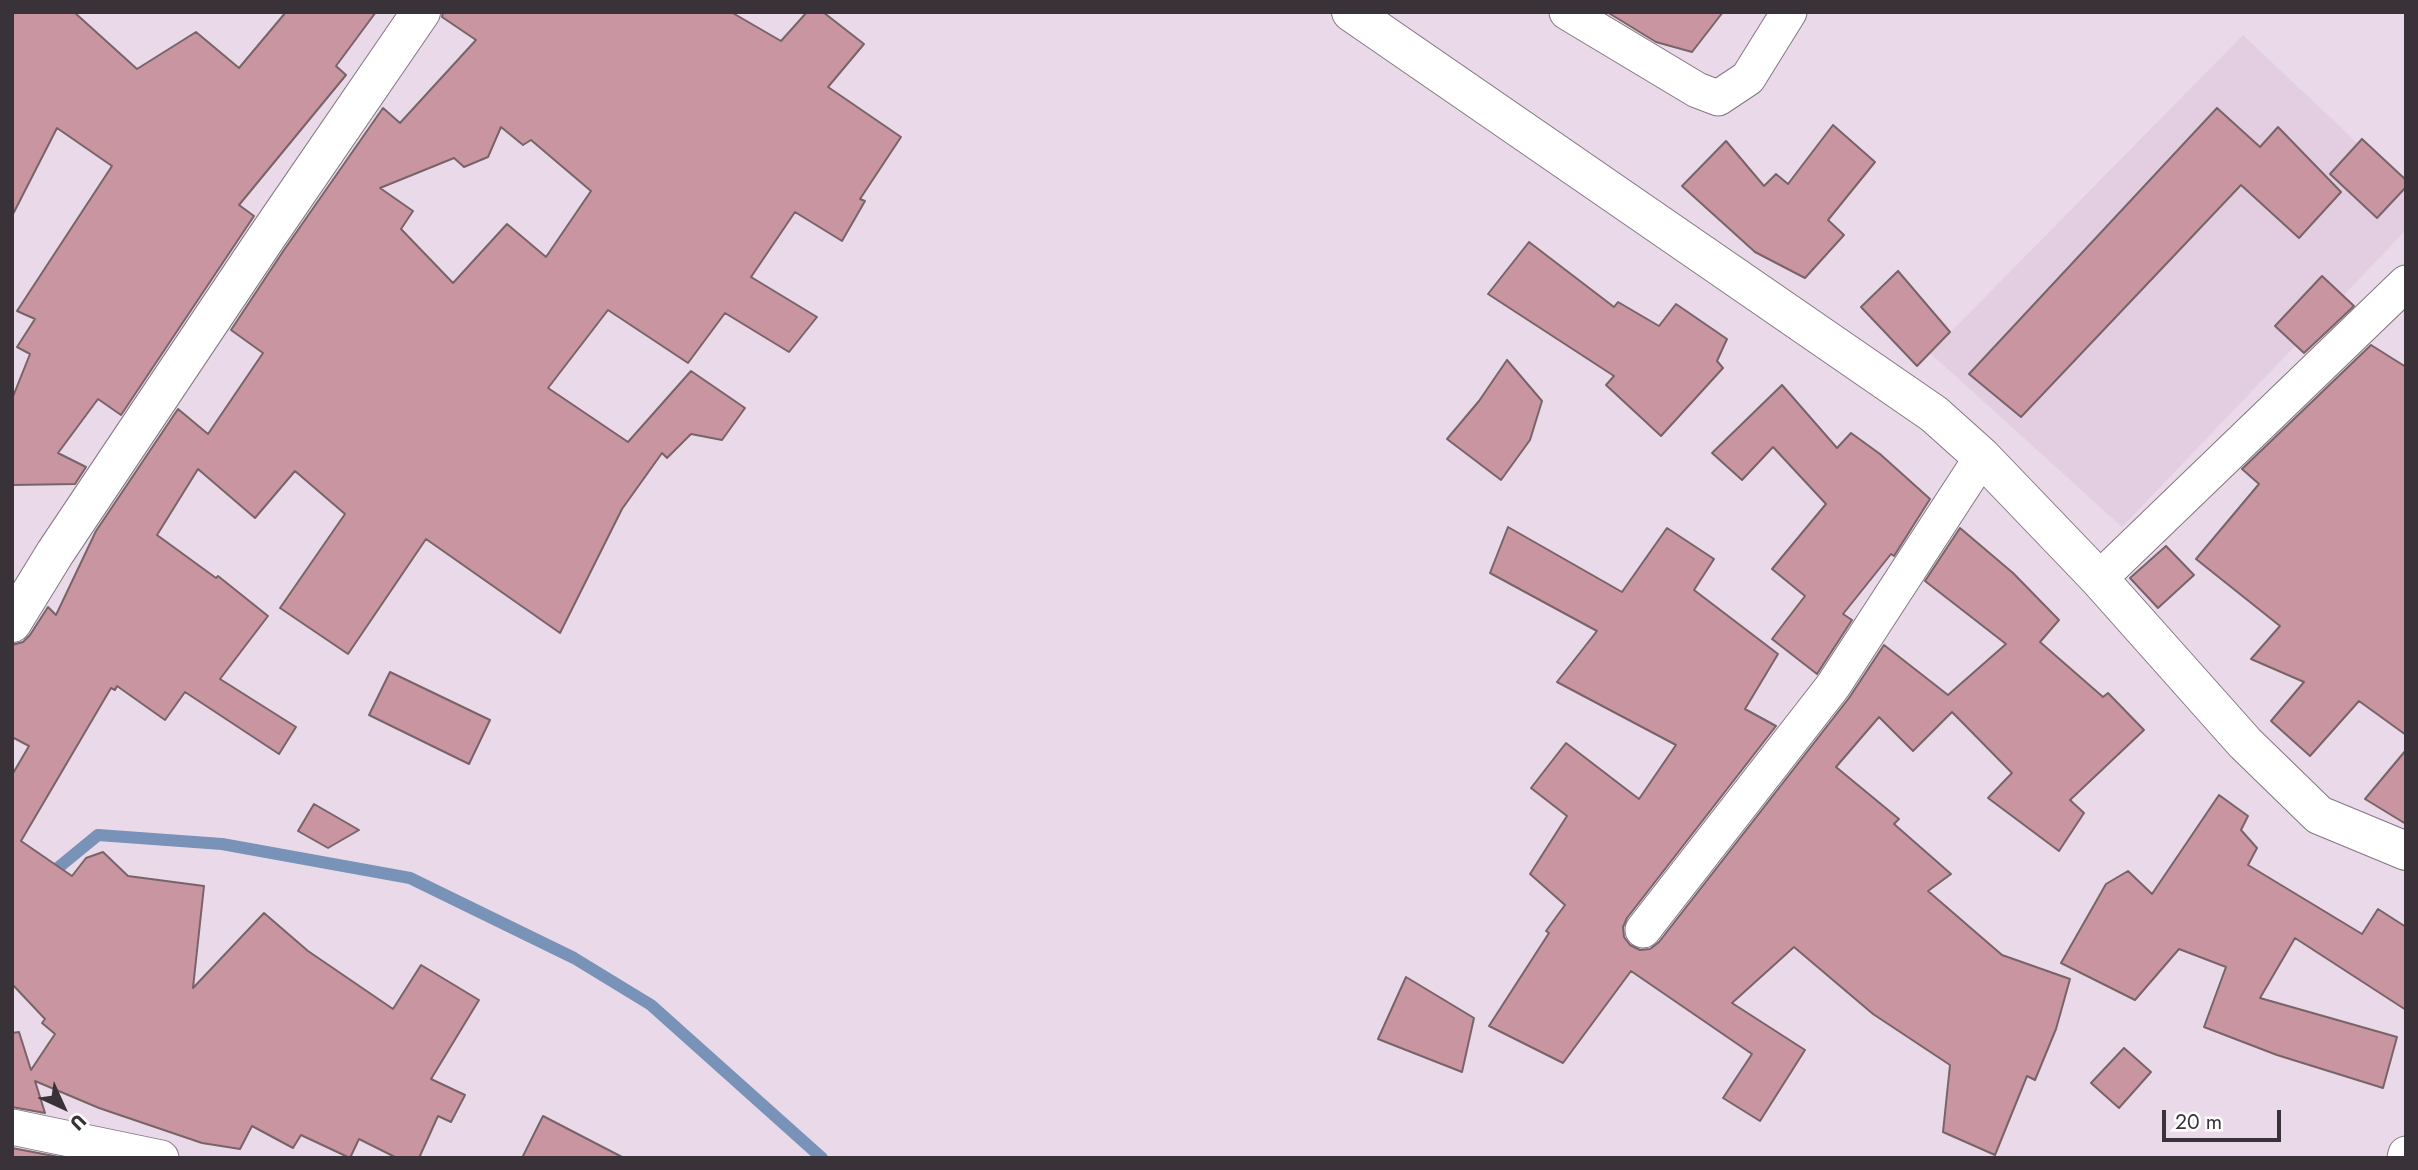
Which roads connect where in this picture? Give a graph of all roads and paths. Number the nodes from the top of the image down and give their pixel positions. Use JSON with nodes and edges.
{"nodes":[{"id":1,"x":421,"y":12,"type":"edge"},
{"id":2,"x":1352,"y":12,"type":"edge"},
{"id":3,"x":1789,"y":12,"type":"edge"},
{"id":4,"x":1570,"y":13,"type":"edge"},
{"id":5,"x":2406,"y":283,"type":"edge"},
{"id":6,"x":1982,"y":457,"type":"junction"},
{"id":7,"x":2099,"y":579,"type":"junction"},
{"id":8,"x":12,"y":622,"type":"edge"},
{"id":9,"x":2406,"y":851,"type":"edge"},
{"id":10,"x":1643,"y":930,"type":"dead end"},
{"id":11,"x":12,"y":1127,"type":"edge"},
{"id":12,"x":161,"y":1158,"type":"edge"}],
"edges":[{"from":1,"to":8,"type":"street"},
{"from":2,"to":6,"type":"street"},
{"from":3,"to":4,"type":"street"},
{"from":5,"to":7,"type":"street"},
{"from":6,"to":7,"type":"street"},
{"from":6,"to":10,"type":"street"},
{"from":7,"to":9,"type":"street"},
{"from":11,"to":12,"type":"street"}]}
